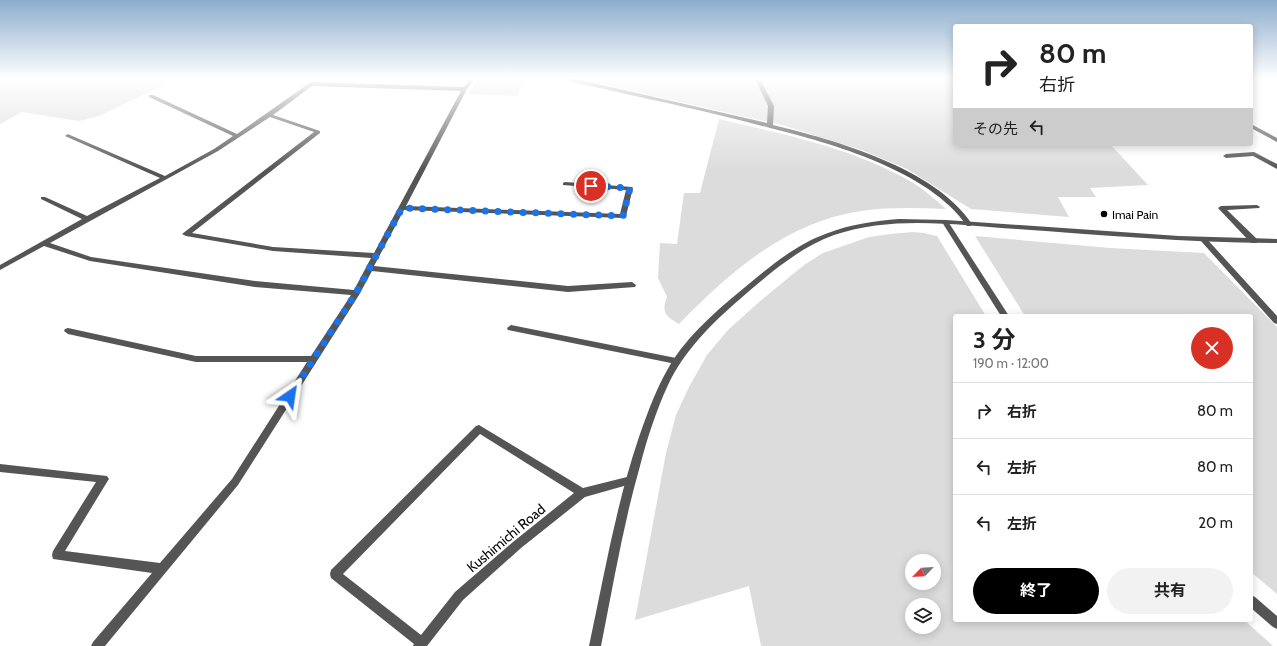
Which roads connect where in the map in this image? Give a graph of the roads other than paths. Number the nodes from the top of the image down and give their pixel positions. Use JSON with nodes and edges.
{"nodes":[{"id":1,"x":179,"y":109,"type":"edge"},
{"id":2,"x":277,"y":109,"type":"edge"},
{"id":3,"x":454,"y":109,"type":"edge"},
{"id":4,"x":696,"y":109,"type":"edge"},
{"id":5,"x":771,"y":109,"type":"edge"},
{"id":6,"x":269,"y":115,"type":"junction"},
{"id":7,"x":770,"y":126,"type":"junction"},
{"id":8,"x":1253,"y":127,"type":"edge"},
{"id":9,"x":68,"y":136,"type":"dead end"},
{"id":10,"x":237,"y":136,"type":"junction"},
{"id":11,"x":1277,"y":140,"type":"edge"},
{"id":12,"x":1226,"y":156,"type":"dead end"},
{"id":13,"x":1277,"y":167,"type":"edge"},
{"id":14,"x":165,"y":178,"type":"junction"},
{"id":15,"x":565,"y":184,"type":"dead end"},
{"id":16,"x":43,"y":198,"type":"dead end"},
{"id":17,"x":1257,"y":207,"type":"dead end"},
{"id":18,"x":402,"y":208,"type":"junction"},
{"id":19,"x":87,"y":219,"type":"junction"},
{"id":20,"x":945,"y":222,"type":"junction"},
{"id":21,"x":969,"y":224,"type":"junction"},
{"id":22,"x":1203,"y":239,"type":"junction"},
{"id":23,"x":1254,"y":241,"type":"junction"},
{"id":24,"x":1277,"y":241,"type":"edge"},
{"id":25,"x":44,"y":243,"type":"junction"},
{"id":26,"x":376,"y":256,"type":"junction"},
{"id":27,"x":0,"y":268,"type":"edge"},
{"id":28,"x":370,"y":268,"type":"junction"},
{"id":29,"x":632,"y":285,"type":"dead end"},
{"id":30,"x":356,"y":293,"type":"junction"},
{"id":31,"x":1004,"y":314,"type":"edge"},
{"id":32,"x":1277,"y":321,"type":"edge"},
{"id":33,"x":511,"y":328,"type":"dead end"},
{"id":34,"x":68,"y":331,"type":"dead end"},
{"id":35,"x":313,"y":359,"type":"junction"},
{"id":36,"x":676,"y":361,"type":"junction"},
{"id":37,"x":0,"y":468,"type":"edge"},
{"id":38,"x":631,"y":480,"type":"junction"},
{"id":39,"x":582,"y":493,"type":"junction"},
{"id":40,"x":163,"y":569,"type":"junction"},
{"id":41,"x":1253,"y":603,"type":"edge"},
{"id":42,"x":1277,"y":623,"type":"edge"},
{"id":43,"x":421,"y":644,"type":"edge"},
{"id":44,"x":97,"y":646,"type":"edge"},
{"id":45,"x":595,"y":646,"type":"edge"}],
"edges":[{"from":1,"to":10,"type":"street"},
{"from":2,"to":6,"type":"street"},
{"from":3,"to":18,"type":"street"},
{"from":4,"to":7,"type":"street"},
{"from":5,"to":7,"type":"street"},
{"from":6,"to":10,"type":"street"},
{"from":6,"to":26,"type":"street"},
{"from":7,"to":21,"type":"street"},
{"from":8,"to":11,"type":"street"},
{"from":9,"to":14,"type":"street"},
{"from":10,"to":14,"type":"street"},
{"from":12,"to":13,"type":"street"},
{"from":14,"to":19,"type":"street"},
{"from":15,"to":18,"type":"street"},
{"from":16,"to":19,"type":"street"},
{"from":17,"to":23,"type":"street"},
{"from":18,"to":26,"type":"street"},
{"from":19,"to":25,"type":"street"},
{"from":20,"to":21,"type":"street"},
{"from":20,"to":31,"type":"street"},
{"from":20,"to":36,"type":"street"},
{"from":21,"to":22,"type":"street"},
{"from":22,"to":23,"type":"street"},
{"from":22,"to":32,"type":"street"},
{"from":23,"to":24,"type":"street"},
{"from":25,"to":27,"type":"street"},
{"from":25,"to":30,"type":"street"},
{"from":26,"to":28,"type":"street"},
{"from":28,"to":29,"type":"street"},
{"from":28,"to":30,"type":"street"},
{"from":30,"to":35,"type":"street"},
{"from":33,"to":36,"type":"street"},
{"from":34,"to":35,"type":"street"},
{"from":35,"to":40,"type":"street"},
{"from":36,"to":38,"type":"street"},
{"from":37,"to":40,"type":"street"},
{"from":38,"to":39,"type":"street","name":"Kushimichi Road"},
{"from":38,"to":45,"type":"street"},
{"from":39,"to":43,"type":"street","name":"Kushimichi Road"},
{"from":39,"to":43,"type":"street"},
{"from":40,"to":44,"type":"street"},
{"from":41,"to":42,"type":"street"}]}
